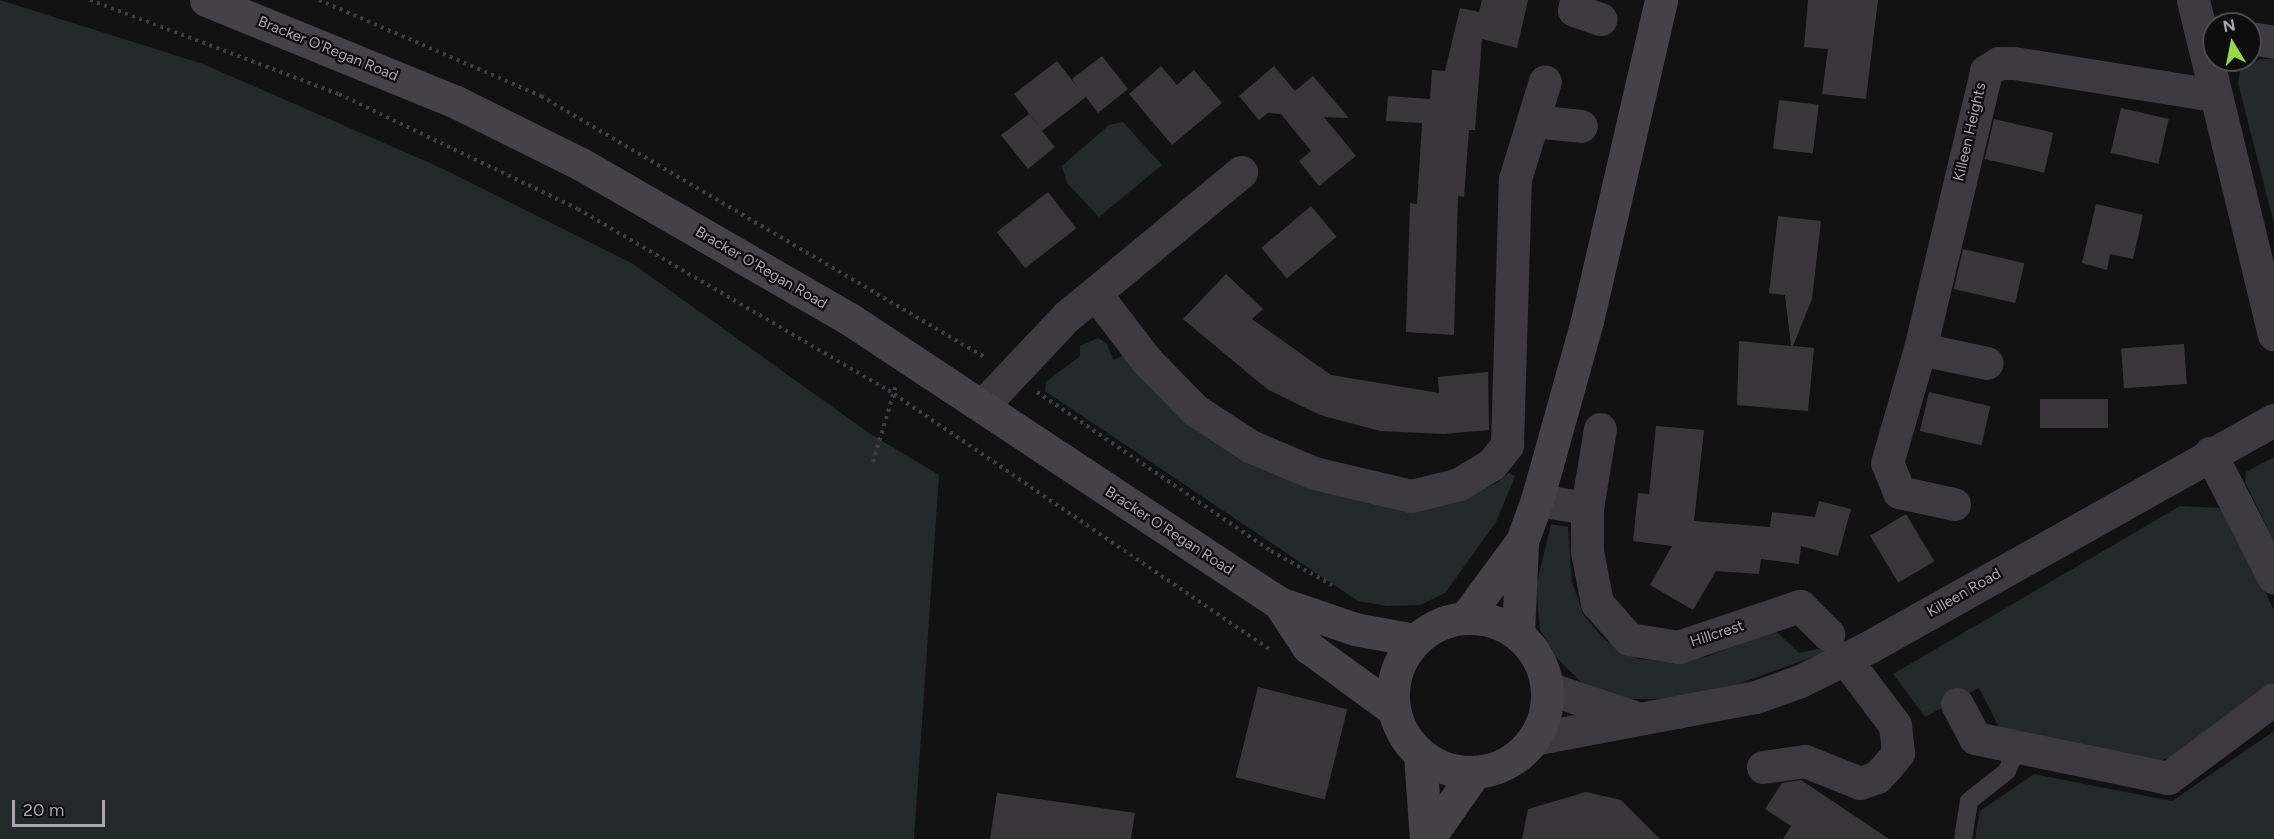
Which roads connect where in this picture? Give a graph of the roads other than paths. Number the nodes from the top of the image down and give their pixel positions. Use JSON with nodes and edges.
{"nodes":[{"id":1,"x":206,"y":0,"type":"edge"},
{"id":2,"x":1661,"y":0,"type":"edge"},
{"id":3,"x":2201,"y":19,"type":"edge"},
{"id":4,"x":1545,"y":81,"type":"dead end"},
{"id":5,"x":2213,"y":95,"type":"junction"},
{"id":6,"x":1533,"y":121,"type":"junction"},
{"id":7,"x":1581,"y":126,"type":"dead end"},
{"id":8,"x":1241,"y":172,"type":"dead end"},
{"id":9,"x":1095,"y":293,"type":"junction"},
{"id":10,"x":2274,"y":334,"type":"edge"},
{"id":11,"x":1920,"y":349,"type":"junction"},
{"id":12,"x":1987,"y":363,"type":"dead end"},
{"id":13,"x":983,"y":405,"type":"junction"},
{"id":14,"x":2274,"y":420,"type":"edge"},
{"id":15,"x":1600,"y":429,"type":"dead end"},
{"id":16,"x":2210,"y":453,"type":"junction"},
{"id":17,"x":1537,"y":500,"type":"junction"},
{"id":18,"x":1954,"y":504,"type":"dead end"},
{"id":19,"x":1587,"y":507,"type":"junction"},
{"id":20,"x":1522,"y":541,"type":"junction"},
{"id":21,"x":2274,"y":578,"type":"edge"},
{"id":22,"x":1279,"y":603,"type":"junction"},
{"id":23,"x":1466,"y":617,"type":"junction"},
{"id":24,"x":1518,"y":634,"type":"junction"},
{"id":25,"x":1414,"y":640,"type":"junction"},
{"id":26,"x":1836,"y":646,"type":"junction"},
{"id":27,"x":1547,"y":688,"type":"junction"},
{"id":28,"x":2274,"y":699,"type":"edge"},
{"id":29,"x":1957,"y":704,"type":"dead end"},
{"id":30,"x":1393,"y":709,"type":"junction"},
{"id":31,"x":1635,"y":717,"type":"junction"},
{"id":32,"x":1533,"y":739,"type":"junction"},
{"id":33,"x":2017,"y":747,"type":"junction"},
{"id":34,"x":1420,"y":754,"type":"junction"},
{"id":35,"x":1763,"y":767,"type":"dead end"},
{"id":36,"x":1475,"y":772,"type":"junction"},
{"id":37,"x":1427,"y":839,"type":"edge"},
{"id":38,"x":1964,"y":839,"type":"edge"}],
"edges":[{"from":1,"to":13,"type":"main road","name":"Bracker O'Regan Road"},
{"from":2,"to":17,"type":"main road"},
{"from":3,"to":5,"type":"street"},
{"from":4,"to":6,"type":"street"},
{"from":5,"to":10,"type":"street"},
{"from":5,"to":11,"type":"street","name":"Killeen Heights"},
{"from":6,"to":7,"type":"street"},
{"from":6,"to":9,"type":"street"},
{"from":8,"to":9,"type":"street"},
{"from":9,"to":13,"type":"street"},
{"from":11,"to":12,"type":"street"},
{"from":11,"to":18,"type":"street","name":"Killeen Heights"},
{"from":13,"to":22,"type":"main road","name":"Bracker O'Regan Road"},
{"from":14,"to":16,"type":"street","name":"Killeen Road"},
{"from":15,"to":19,"type":"street","name":"Hillcrest"},
{"from":16,"to":21,"type":"street"},
{"from":16,"to":26,"type":"street","name":"Killeen Road"},
{"from":17,"to":19,"type":"street"},
{"from":17,"to":20,"type":"main road"},
{"from":19,"to":26,"type":"street","name":"Hillcrest"},
{"from":20,"to":23,"type":"main road"},
{"from":20,"to":24,"type":"main road"},
{"from":22,"to":25,"type":"main road","name":"Bracker O'Regan Road"},
{"from":22,"to":30,"type":"main road","name":"Bracker O'Regan Road"},
{"from":23,"to":24,"type":"main road"},
{"from":23,"to":25,"type":"main road"},
{"from":24,"to":27,"type":"main road"},
{"from":25,"to":30,"type":"main road"},
{"from":26,"to":31,"type":"street","name":"Killeen Road"},
{"from":26,"to":35,"type":"street"},
{"from":27,"to":31,"type":"street"},
{"from":27,"to":32,"type":"main road"},
{"from":28,"to":33,"type":"street"},
{"from":29,"to":33,"type":"street"},
{"from":30,"to":34,"type":"main road"},
{"from":31,"to":32,"type":"street","name":"Killeen Road"},
{"from":32,"to":36,"type":"main road"},
{"from":33,"to":38,"type":"lane"},
{"from":34,"to":36,"type":"main road"},
{"from":34,"to":37,"type":"main road"},
{"from":36,"to":37,"type":"main road"}]}
